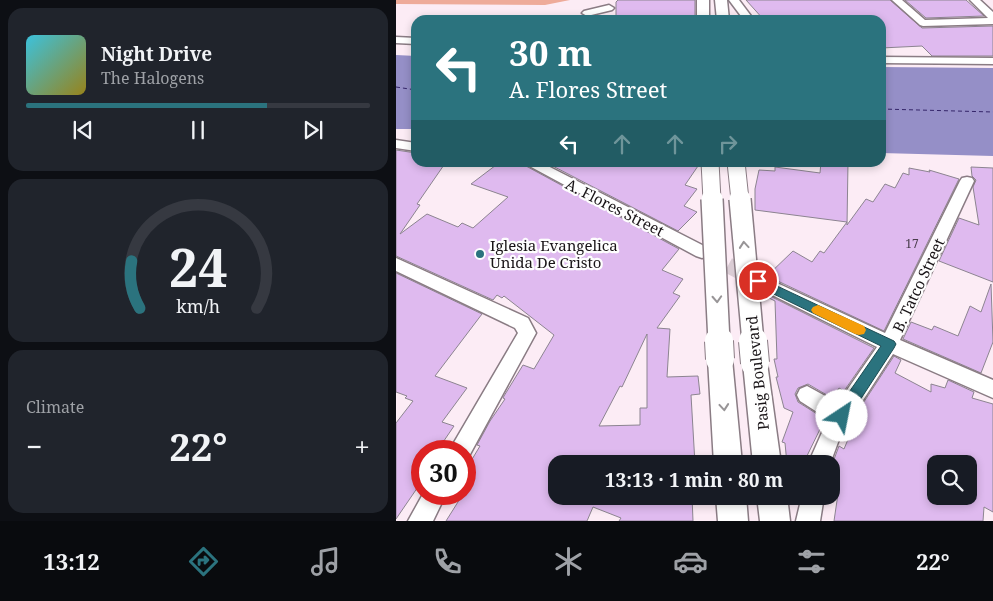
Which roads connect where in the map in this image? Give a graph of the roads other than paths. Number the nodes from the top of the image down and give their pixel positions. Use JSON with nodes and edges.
{"nodes":[{"id":1,"x":703,"y":0,"type":"edge"},
{"id":2,"x":721,"y":0,"type":"edge"},
{"id":3,"x":734,"y":0,"type":"edge"},
{"id":4,"x":897,"y":0,"type":"edge"},
{"id":5,"x":975,"y":0,"type":"edge"},
{"id":6,"x":609,"y":4,"type":"edge"},
{"id":7,"x":588,"y":13,"type":"dead end"},
{"id":8,"x":703,"y":15,"type":"edge"},
{"id":9,"x":722,"y":15,"type":"edge"},
{"id":10,"x":745,"y":15,"type":"edge"},
{"id":11,"x":993,"y":19,"type":"edge"},
{"id":12,"x":396,"y":40,"type":"edge"},
{"id":13,"x":411,"y":41,"type":"edge"},
{"id":14,"x":886,"y":60,"type":"edge"},
{"id":15,"x":993,"y":61,"type":"edge"},
{"id":16,"x":396,"y":144,"type":"edge"},
{"id":17,"x":411,"y":146,"type":"edge"},
{"id":18,"x":538,"y":167,"type":"edge"},
{"id":19,"x":710,"y":167,"type":"edge"},
{"id":20,"x":736,"y":167,"type":"edge"},
{"id":21,"x":967,"y":181,"type":"dead end"},
{"id":22,"x":702,"y":252,"type":"tunnel mouth"},
{"id":23,"x":396,"y":264,"type":"edge"},
{"id":24,"x":758,"y":281,"type":"tunnel mouth"},
{"id":25,"x":889,"y":344,"type":"junction"},
{"id":26,"x":993,"y":389,"type":"edge"},
{"id":27,"x":807,"y":395,"type":"dead end"},
{"id":28,"x":842,"y":416,"type":"junction"},
{"id":29,"x":466,"y":440,"type":"edge"},
{"id":30,"x":727,"y":455,"type":"edge"},
{"id":31,"x":767,"y":455,"type":"edge"},
{"id":32,"x":823,"y":455,"type":"edge"},
{"id":33,"x":429,"y":505,"type":"edge"},
{"id":34,"x":732,"y":505,"type":"edge"},
{"id":35,"x":773,"y":505,"type":"edge"},
{"id":36,"x":811,"y":505,"type":"edge"},
{"id":37,"x":420,"y":521,"type":"edge"},
{"id":38,"x":733,"y":521,"type":"edge"},
{"id":39,"x":775,"y":521,"type":"edge"},
{"id":40,"x":808,"y":521,"type":"edge"}],
"edges":[{"from":1,"to":8,"type":"main road"},
{"from":2,"to":9,"type":"main road"},
{"from":3,"to":10,"type":"street"},
{"from":4,"to":11,"type":"street"},
{"from":5,"to":11,"type":"street"},
{"from":6,"to":7,"type":"street"},
{"from":12,"to":13,"type":"lane"},
{"from":14,"to":15,"type":"street"},
{"from":16,"to":17,"type":"street"},
{"from":18,"to":22,"type":"street","name":"A. Flores Street"},
{"from":19,"to":30,"type":"main road","one_way":true,"bridge":true},
{"from":31,"to":20,"type":"main road","name":"Pasig Boulevard","one_way":true,"bridge":true},
{"from":21,"to":25,"type":"street","name":"B. Tatco Street"},
{"from":23,"to":29,"type":"street"},
{"from":24,"to":25,"type":"street"},
{"from":25,"to":26,"type":"street"},
{"from":25,"to":28,"type":"street","name":"B. Tatco Street"},
{"from":27,"to":28,"type":"lane"},
{"from":28,"to":32,"type":"street","name":"B. Tatco Street"},
{"from":33,"to":37,"type":"street"},
{"from":34,"to":38,"type":"main road"},
{"from":35,"to":39,"type":"main road"},
{"from":36,"to":40,"type":"street"}]}
